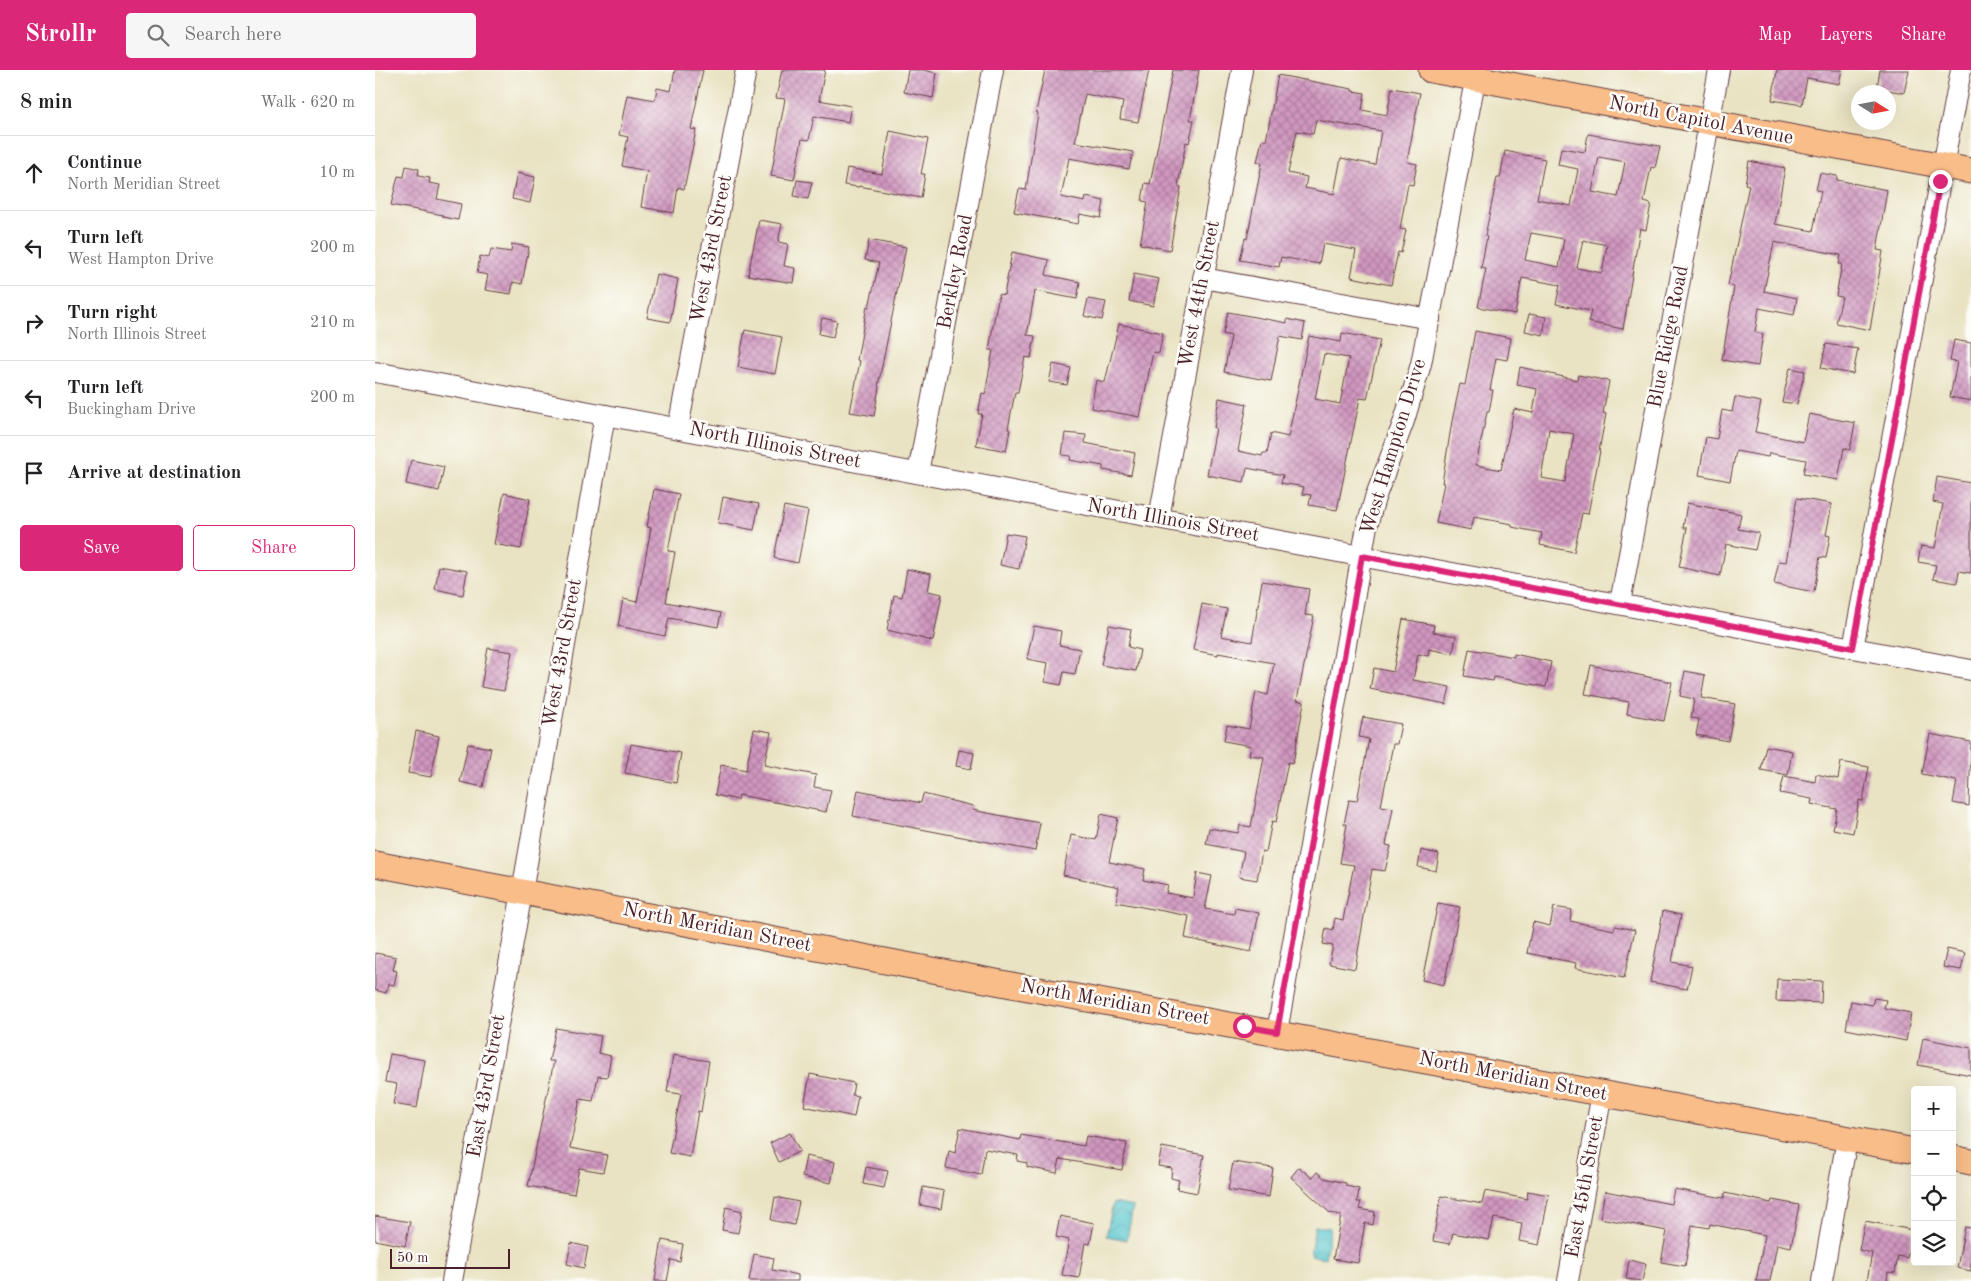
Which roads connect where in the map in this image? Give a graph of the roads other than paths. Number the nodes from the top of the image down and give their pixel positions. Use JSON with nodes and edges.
{"nodes":[{"id":1,"x":746,"y":70,"type":"edge"},
{"id":2,"x":993,"y":70,"type":"edge"},
{"id":3,"x":1242,"y":70,"type":"edge"},
{"id":4,"x":1431,"y":70,"type":"edge"},
{"id":5,"x":1719,"y":70,"type":"edge"},
{"id":6,"x":1961,"y":70,"type":"edge"},
{"id":7,"x":1476,"y":74,"type":"edge"},
{"id":8,"x":1709,"y":122,"type":"junction"},
{"id":9,"x":1943,"y":166,"type":"junction"},
{"id":10,"x":1971,"y":171,"type":"edge"},
{"id":11,"x":1203,"y":278,"type":"junction"},
{"id":12,"x":1430,"y":319,"type":"junction"},
{"id":13,"x":375,"y":372,"type":"edge"},
{"id":14,"x":605,"y":415,"type":"junction"},
{"id":15,"x":678,"y":428,"type":"junction"},
{"id":16,"x":918,"y":473,"type":"junction"},
{"id":17,"x":1159,"y":518,"type":"junction"},
{"id":18,"x":1362,"y":556,"type":"junction"},
{"id":19,"x":1620,"y":604,"type":"junction"},
{"id":20,"x":1853,"y":648,"type":"junction"},
{"id":21,"x":1971,"y":670,"type":"edge"},
{"id":22,"x":375,"y":864,"type":"edge"},
{"id":23,"x":523,"y":892,"type":"junction"},
{"id":24,"x":1277,"y":1032,"type":"junction"},
{"id":25,"x":1602,"y":1093,"type":"junction"},
{"id":26,"x":1847,"y":1139,"type":"junction"},
{"id":27,"x":1911,"y":1150,"type":"edge"},
{"id":28,"x":1956,"y":1159,"type":"edge"},
{"id":29,"x":1971,"y":1162,"type":"edge"},
{"id":30,"x":452,"y":1281,"type":"edge"},
{"id":31,"x":1568,"y":1281,"type":"edge"},
{"id":32,"x":1822,"y":1281,"type":"edge"}],
"edges":[{"from":1,"to":15,"type":"street","name":"West 43rd Street"},
{"from":2,"to":16,"type":"street","name":"Berkley Road"},
{"from":3,"to":11,"type":"street","name":"West 44th Street"},
{"from":4,"to":7,"type":"main road","name":"North Capitol Avenue"},
{"from":5,"to":8,"type":"street","name":"Blue Ridge Road"},
{"from":6,"to":9,"type":"street"},
{"from":7,"to":8,"type":"main road","name":"North Capitol Avenue"},
{"from":7,"to":12,"type":"street","name":"West Hampton Drive"},
{"from":8,"to":9,"type":"main road","name":"North Capitol Avenue"},
{"from":8,"to":19,"type":"street","name":"Blue Ridge Road"},
{"from":9,"to":10,"type":"main road","name":"North Capitol Avenue"},
{"from":9,"to":20,"type":"street"},
{"from":11,"to":12,"type":"street"},
{"from":11,"to":17,"type":"street","name":"West 44th Street"},
{"from":12,"to":18,"type":"street","name":"West Hampton Drive"},
{"from":13,"to":14,"type":"street","name":"North Illinois Street"},
{"from":14,"to":15,"type":"street","name":"North Illinois Street"},
{"from":14,"to":23,"type":"street","name":"West 43rd Street"},
{"from":15,"to":16,"type":"street","name":"North Illinois Street"},
{"from":16,"to":17,"type":"street","name":"North Illinois Street"},
{"from":17,"to":18,"type":"street","name":"North Illinois Street"},
{"from":18,"to":19,"type":"street","name":"North Illinois Street"},
{"from":18,"to":24,"type":"street","name":"West Hampton Drive"},
{"from":19,"to":20,"type":"street","name":"North Illinois Street"},
{"from":20,"to":21,"type":"street","name":"North Illinois Street"},
{"from":22,"to":23,"type":"main road","name":"North Meridian Street"},
{"from":23,"to":24,"type":"main road","name":"North Meridian Street"},
{"from":23,"to":30,"type":"street","name":"East 43rd Street"},
{"from":24,"to":25,"type":"main road","name":"North Meridian Street"},
{"from":25,"to":26,"type":"main road","name":"North Meridian Street"},
{"from":25,"to":31,"type":"street","name":"East 45th Street"},
{"from":26,"to":27,"type":"main road","name":"North Meridian Street"},
{"from":26,"to":32,"type":"street"},
{"from":28,"to":29,"type":"main road"}]}
